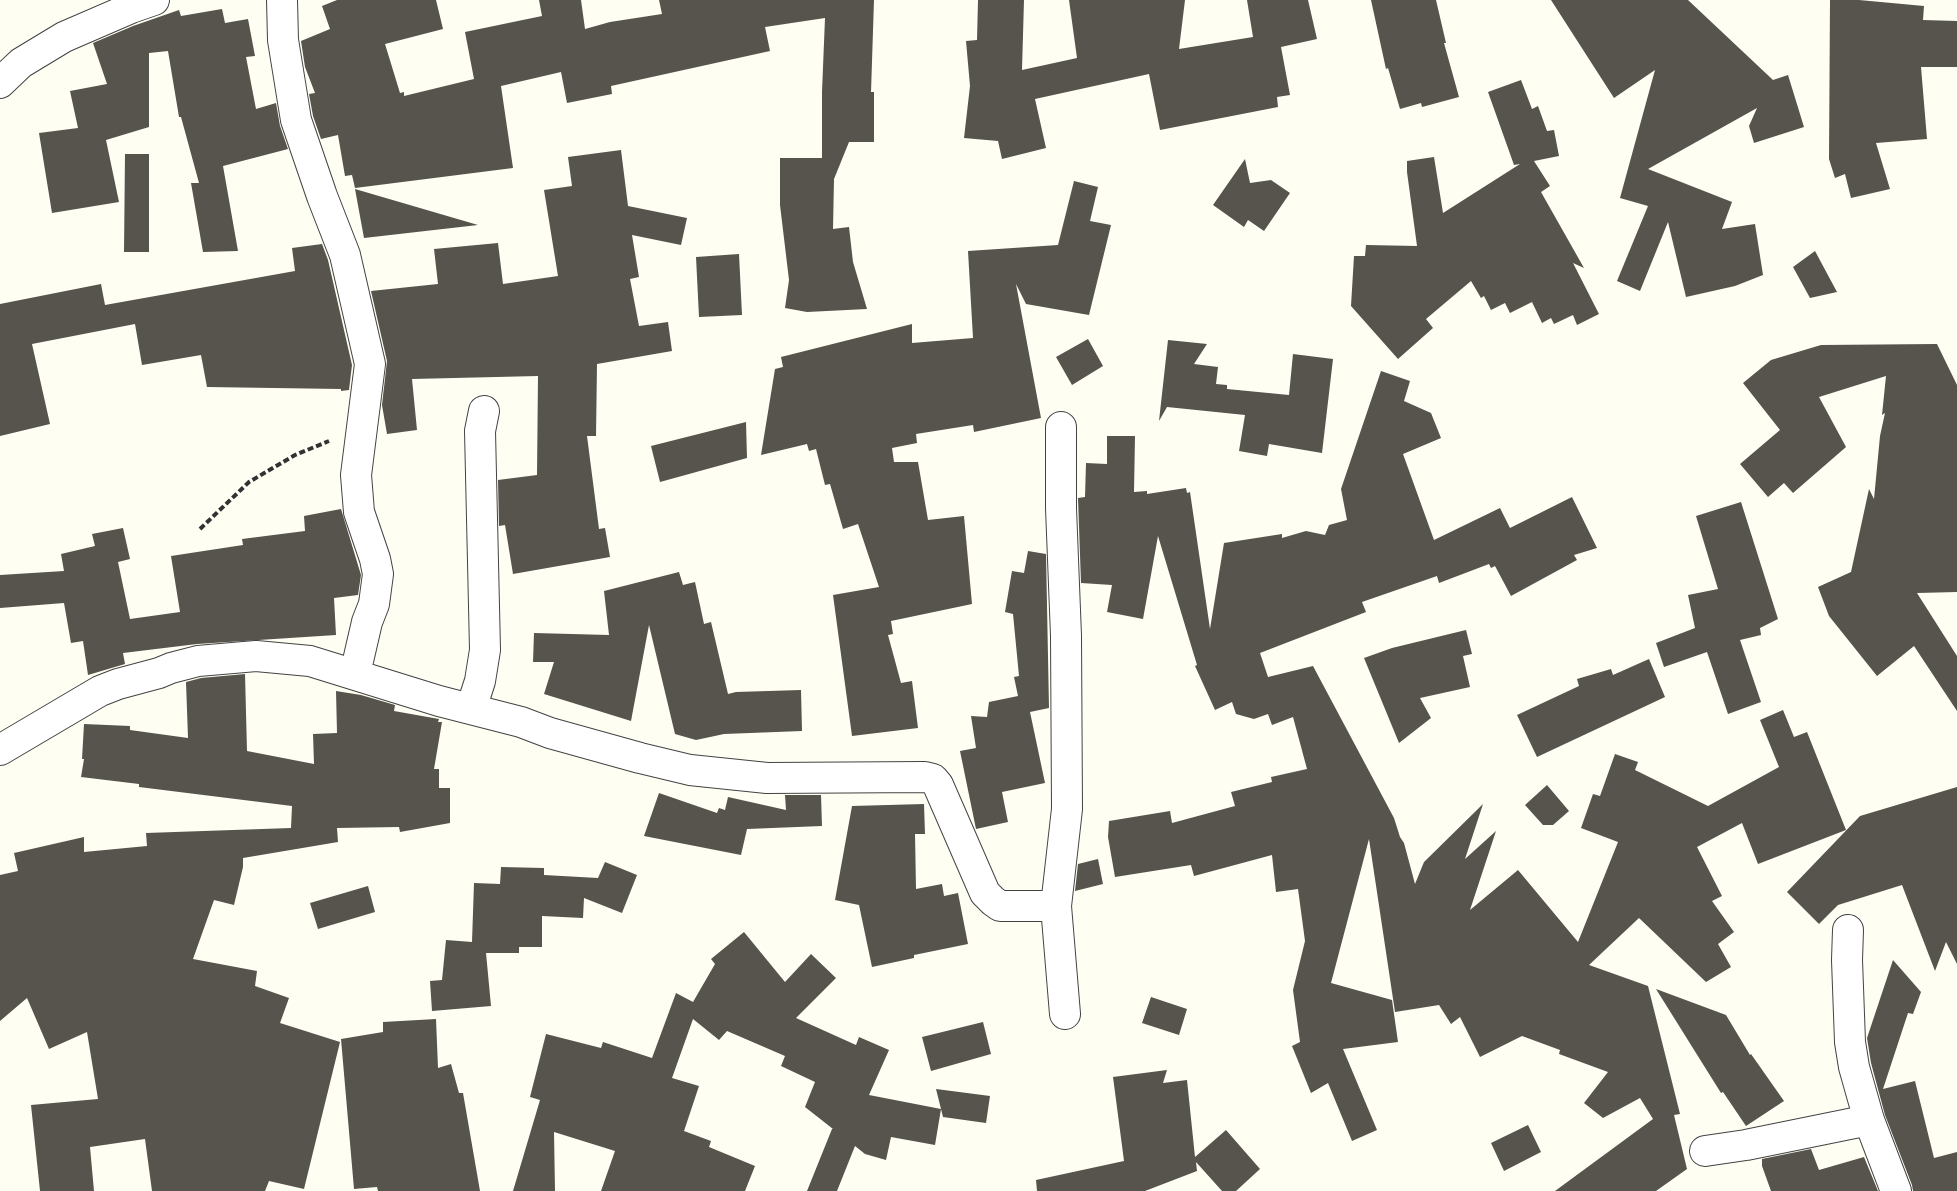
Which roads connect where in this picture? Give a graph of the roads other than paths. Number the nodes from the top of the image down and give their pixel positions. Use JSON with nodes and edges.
{"nodes":[{"id":1,"x":154,"y":0,"type":"edge"},
{"id":2,"x":282,"y":0,"type":"edge"},
{"id":3,"x":0,"y":83,"type":"edge"},
{"id":4,"x":484,"y":411,"type":"dead end"},
{"id":5,"x":1061,"y":427,"type":"dead end"},
{"id":6,"x":355,"y":674,"type":"junction"},
{"id":7,"x":471,"y":709,"type":"junction"},
{"id":8,"x":0,"y":750,"type":"edge"},
{"id":9,"x":1056,"y":906,"type":"junction"},
{"id":10,"x":1848,"y":930,"type":"dead end"},
{"id":11,"x":1065,"y":1014,"type":"dead end"},
{"id":12,"x":1869,"y":1120,"type":"junction"},
{"id":13,"x":1705,"y":1151,"type":"dead end"},
{"id":14,"x":1896,"y":1191,"type":"edge"}],
"edges":[{"from":1,"to":3,"type":"street"},
{"from":2,"to":6,"type":"street"},
{"from":4,"to":7,"type":"street"},
{"from":5,"to":9,"type":"street"},
{"from":6,"to":7,"type":"street"},
{"from":6,"to":8,"type":"street"},
{"from":7,"to":9,"type":"street"},
{"from":9,"to":11,"type":"street"},
{"from":10,"to":12,"type":"street"},
{"from":12,"to":13,"type":"street"},
{"from":12,"to":14,"type":"street"}]}
